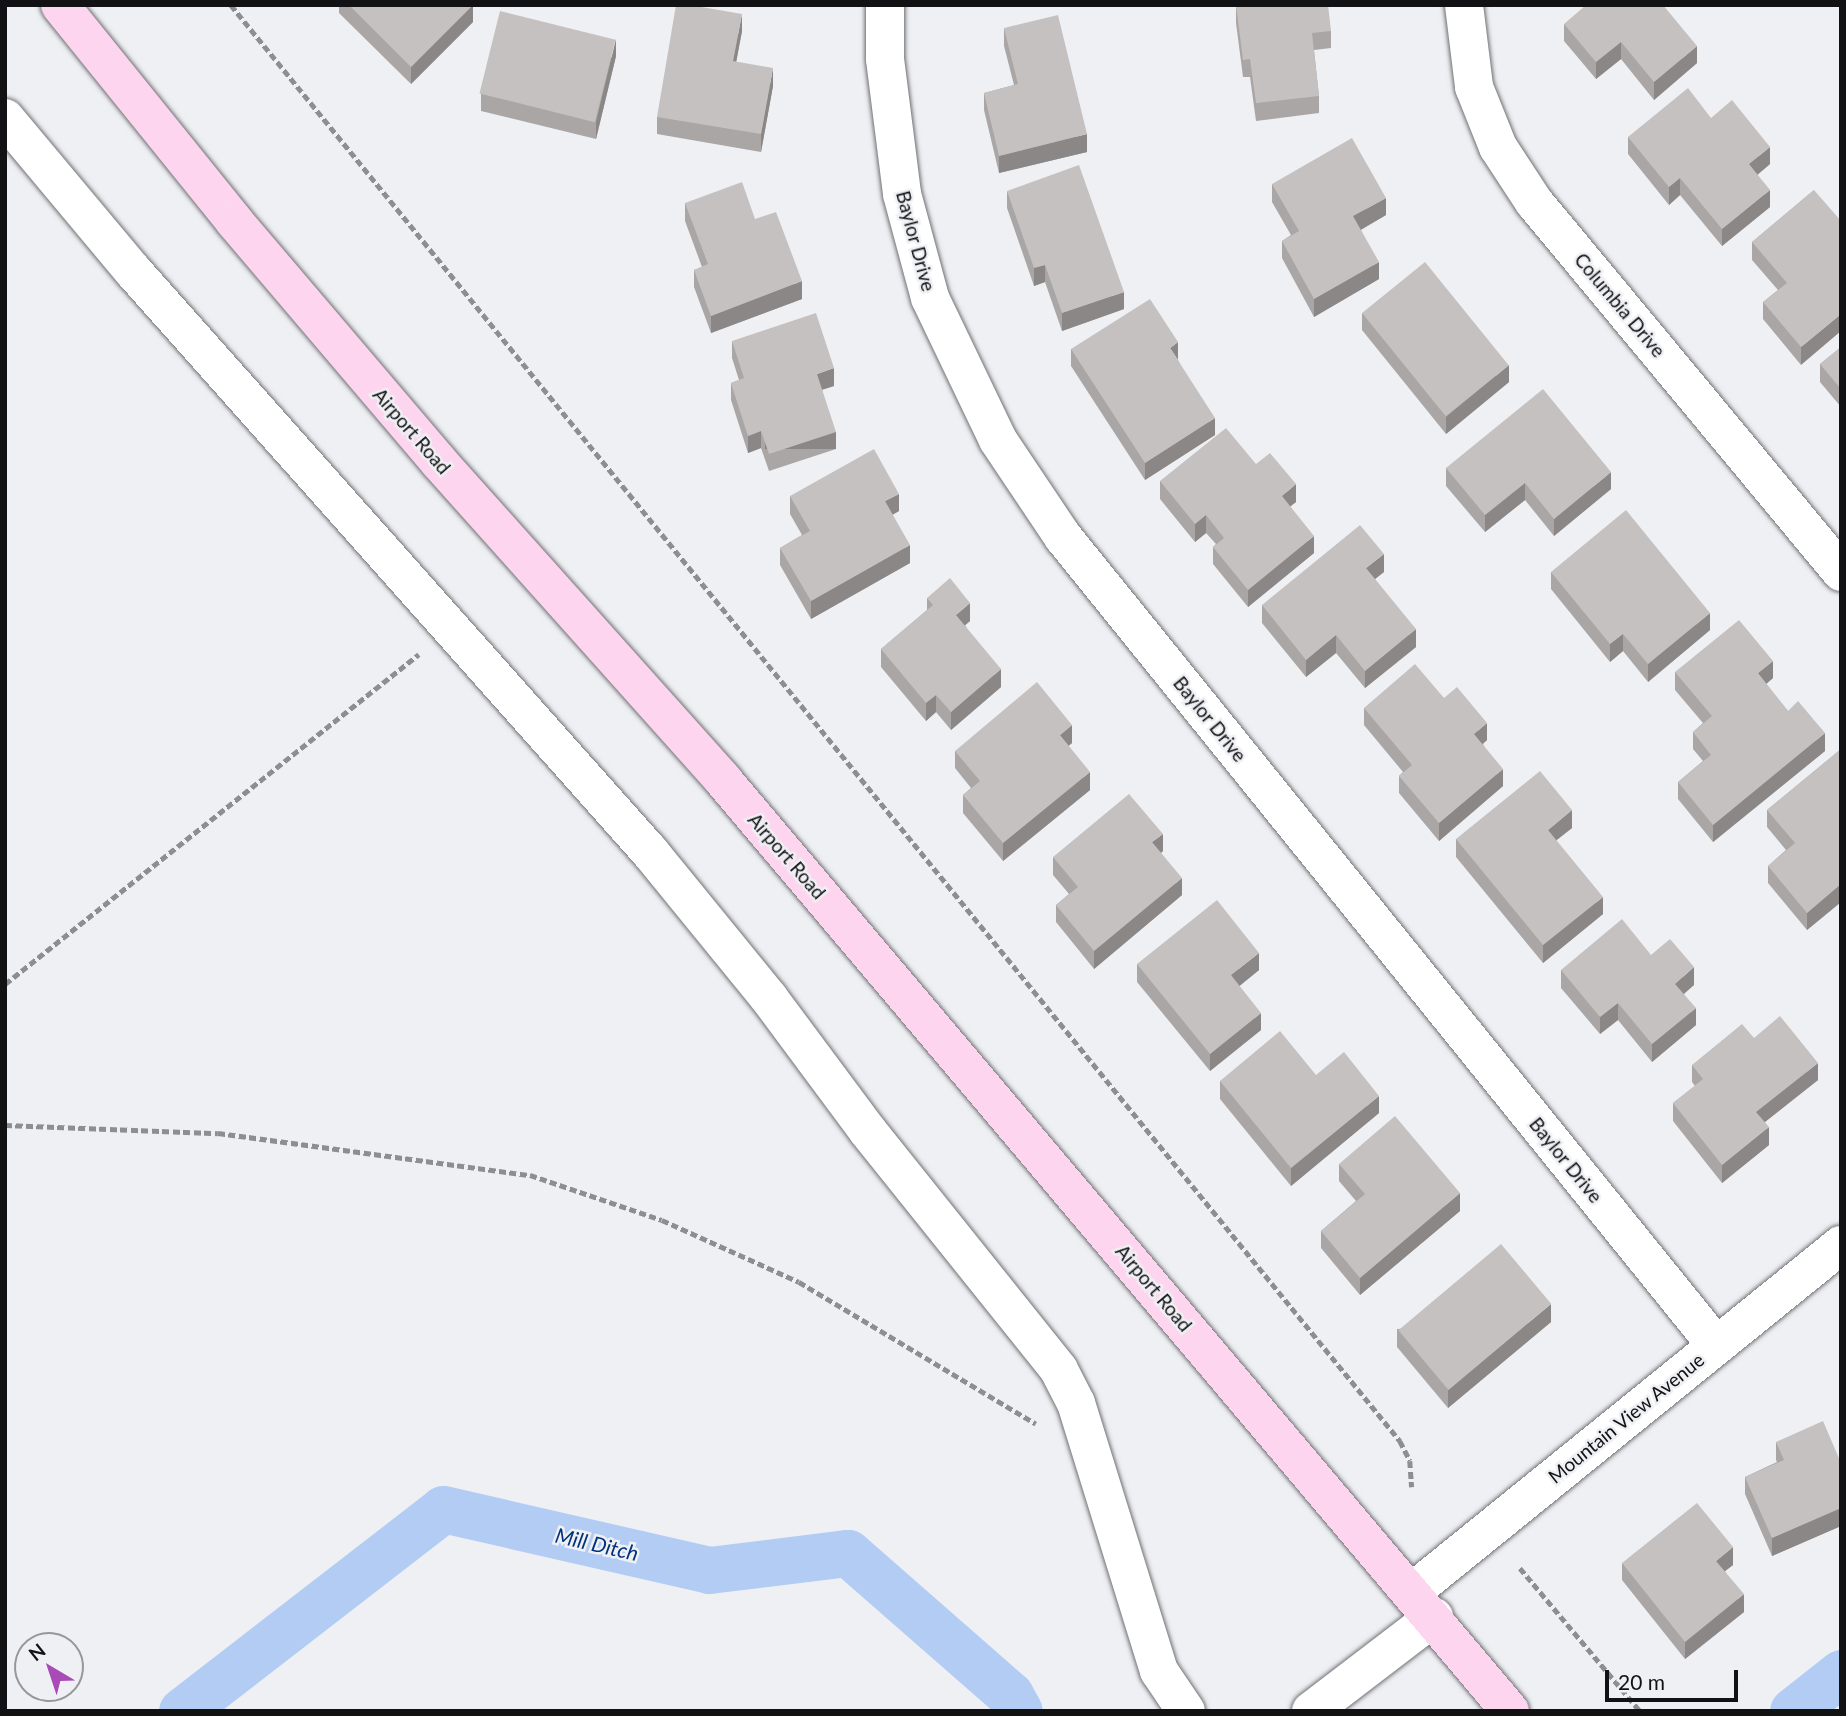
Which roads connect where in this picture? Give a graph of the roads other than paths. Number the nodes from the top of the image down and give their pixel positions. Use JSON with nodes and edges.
{"nodes":[{"id":1,"x":60,"y":5,"type":"edge"},
{"id":2,"x":885,"y":5,"type":"edge"},
{"id":3,"x":1464,"y":5,"type":"edge"},
{"id":4,"x":5,"y":118,"type":"edge"},
{"id":5,"x":1841,"y":572,"type":"edge"},
{"id":6,"x":1841,"y":1245,"type":"edge"},
{"id":7,"x":1716,"y":1345,"type":"junction"},
{"id":8,"x":1423,"y":1604,"type":"junction"},
{"id":9,"x":1186,"y":1711,"type":"edge"},
{"id":10,"x":1311,"y":1711,"type":"edge"},
{"id":11,"x":1510,"y":1711,"type":"edge"}],
"edges":[{"from":1,"to":8,"type":"main road","name":"Airport Road"},
{"from":2,"to":7,"type":"street","name":"Baylor Drive"},
{"from":3,"to":5,"type":"street","name":"Columbia Drive"},
{"from":4,"to":9,"type":"street"},
{"from":6,"to":7,"type":"street","name":"Mountain View Avenue"},
{"from":7,"to":8,"type":"street","name":"Mountain View Avenue"},
{"from":8,"to":10,"type":"street","name":"Mountain View Avenue"},
{"from":8,"to":11,"type":"main road","name":"Airport Road"}]}
